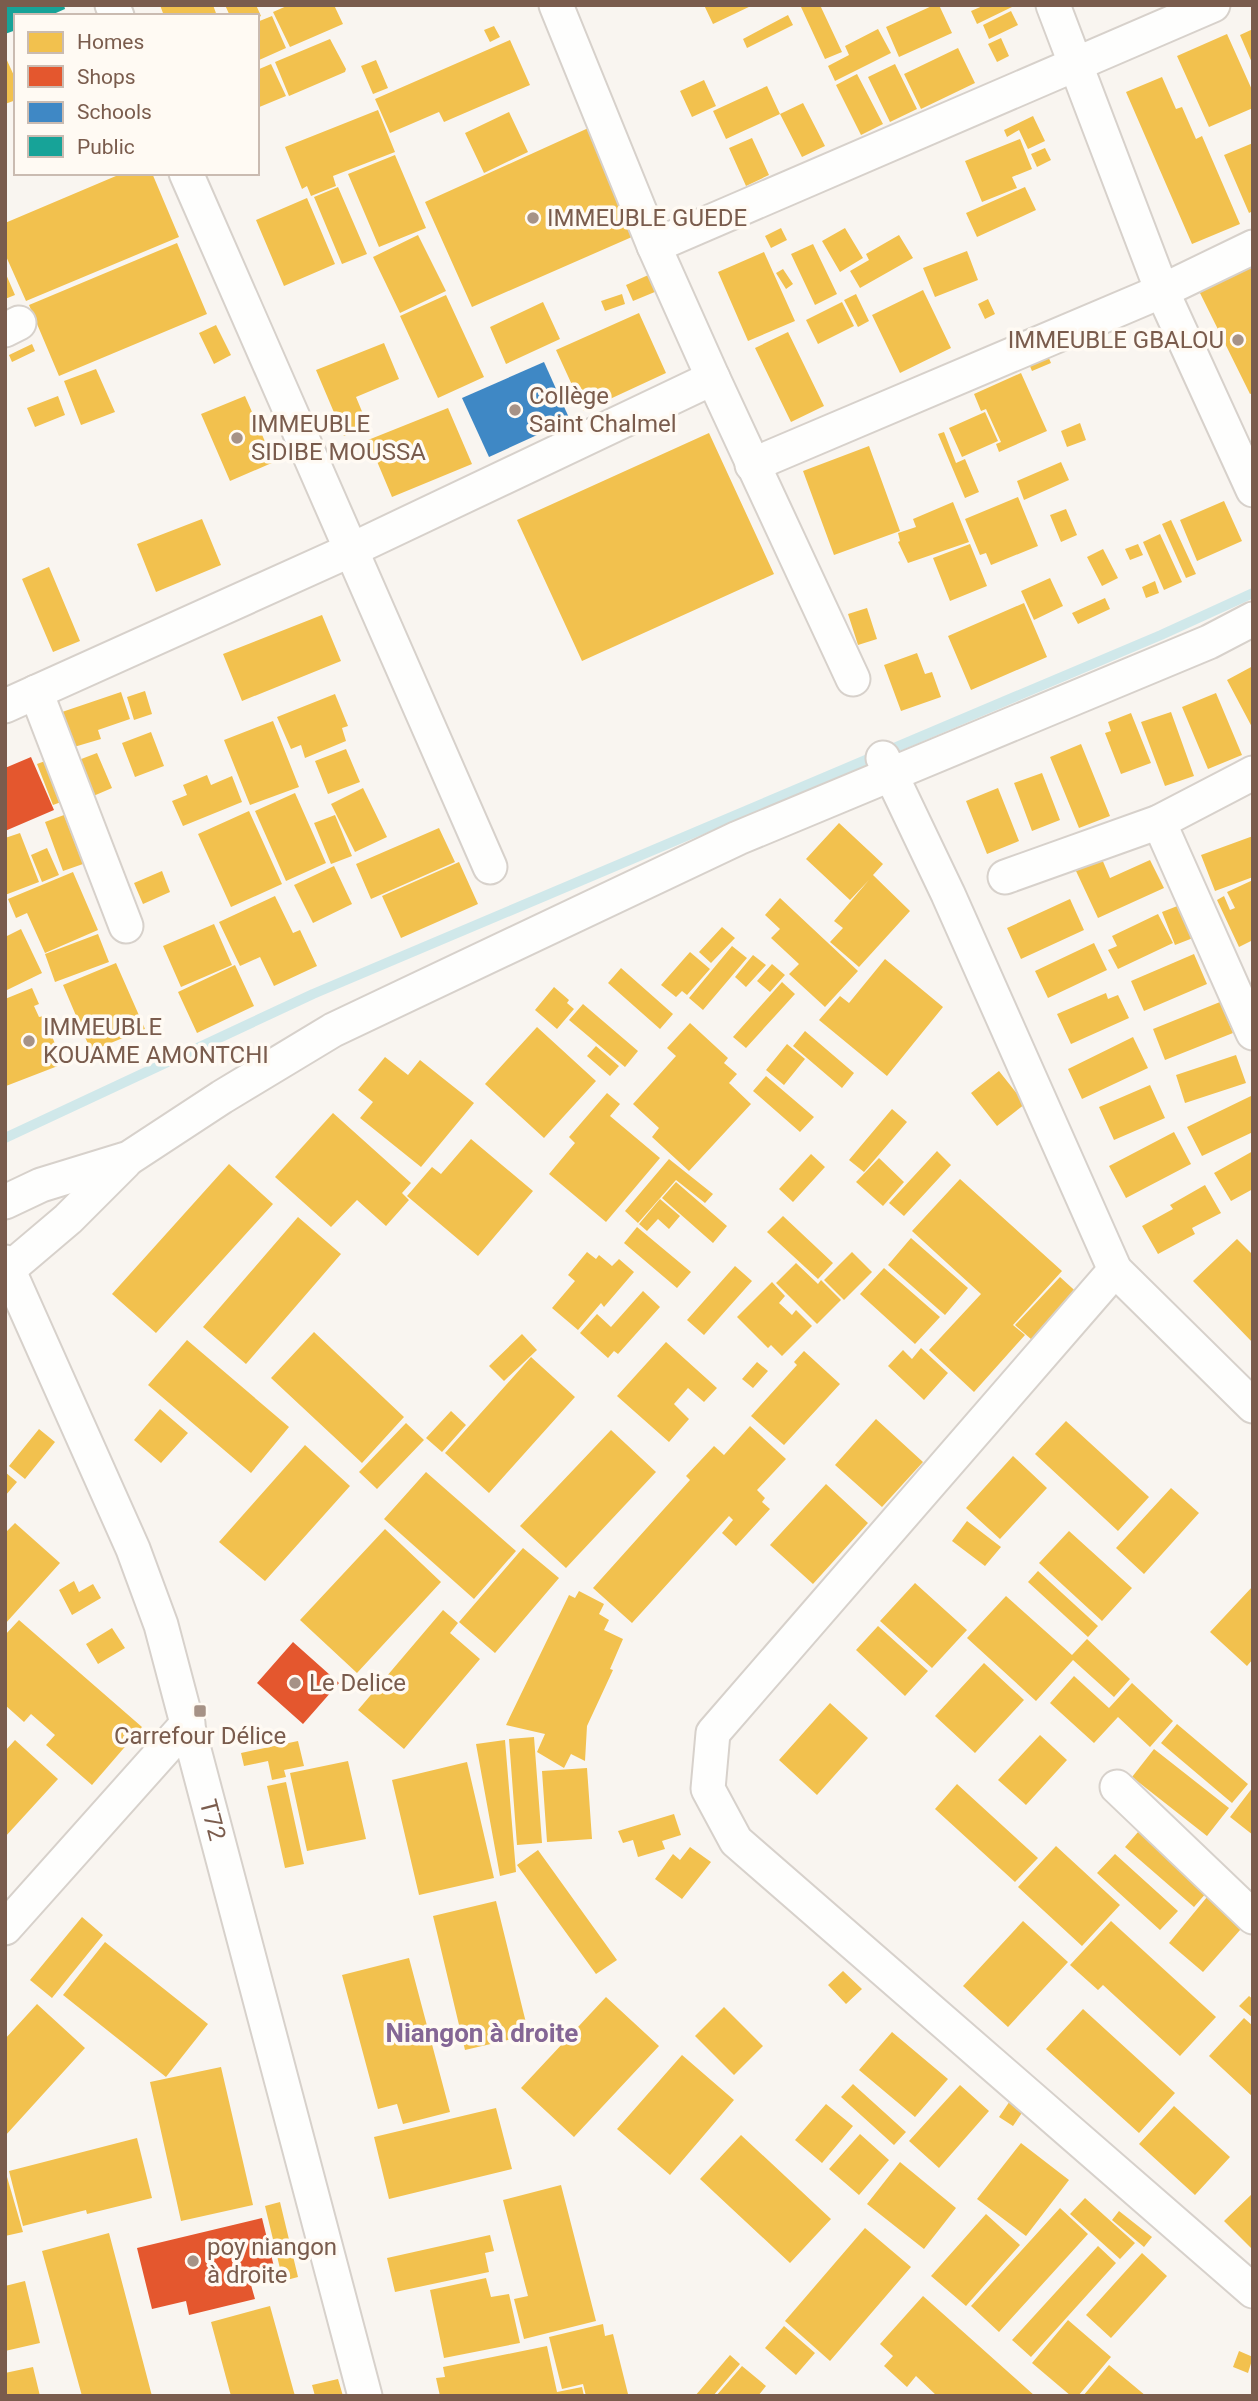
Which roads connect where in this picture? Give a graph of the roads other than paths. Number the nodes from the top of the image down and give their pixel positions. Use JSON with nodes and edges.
{"nodes":[{"id":1,"x":556,"y":5,"type":"edge"},
{"id":2,"x":1052,"y":5,"type":"edge"},
{"id":3,"x":1213,"y":5,"type":"edge"},
{"id":4,"x":1076,"y":65,"type":"junction"},
{"id":5,"x":187,"y":175,"type":"edge"},
{"id":6,"x":654,"y":246,"type":"junction"},
{"id":7,"x":1253,"y":247,"type":"edge"},
{"id":8,"x":1162,"y":291,"type":"junction"},
{"id":9,"x":713,"y":378,"type":"junction"},
{"id":10,"x":752,"y":465,"type":"junction"},
{"id":11,"x":1253,"y":491,"type":"edge"},
{"id":12,"x":351,"y":550,"type":"junction"},
{"id":13,"x":1253,"y":619,"type":"edge"},
{"id":14,"x":853,"y":679,"type":"dead end"},
{"id":15,"x":36,"y":692,"type":"junction"},
{"id":16,"x":5,"y":706,"type":"edge"},
{"id":17,"x":888,"y":766,"type":"junction"},
{"id":18,"x":1253,"y":773,"type":"edge"},
{"id":19,"x":1159,"y":822,"type":"junction"},
{"id":20,"x":490,"y":867,"type":"dead end"},
{"id":21,"x":1005,"y":877,"type":"dead end"},
{"id":22,"x":127,"y":926,"type":"dead end"},
{"id":23,"x":1253,"y":1033,"type":"edge"},
{"id":24,"x":129,"y":1158,"type":"junction"},
{"id":25,"x":5,"y":1202,"type":"edge"},
{"id":26,"x":7,"y":1265,"type":"edge"},
{"id":27,"x":1115,"y":1270,"type":"junction"},
{"id":28,"x":1253,"y":1406,"type":"edge"},
{"id":29,"x":188,"y":1723,"type":"junction"},
{"id":30,"x":1117,"y":1787,"type":"dead end"},
{"id":31,"x":1253,"y":1917,"type":"edge"},
{"id":32,"x":5,"y":1928,"type":"edge"},
{"id":33,"x":1253,"y":2291,"type":"edge"},
{"id":34,"x":365,"y":2396,"type":"edge"}],
"edges":[{"from":1,"to":6,"type":"street"},
{"from":2,"to":4,"type":"street"},
{"from":3,"to":4,"type":"street"},
{"from":4,"to":6,"type":"street"},
{"from":4,"to":8,"type":"street"},
{"from":5,"to":12,"type":"street"},
{"from":6,"to":9,"type":"street"},
{"from":7,"to":8,"type":"street"},
{"from":8,"to":10,"type":"street"},
{"from":8,"to":11,"type":"street"},
{"from":9,"to":10,"type":"street"},
{"from":9,"to":12,"type":"street"},
{"from":10,"to":14,"type":"street"},
{"from":12,"to":15,"type":"street"},
{"from":12,"to":20,"type":"street"},
{"from":13,"to":17,"type":"street"},
{"from":15,"to":16,"type":"street"},
{"from":15,"to":22,"type":"street"},
{"from":17,"to":24,"type":"street"},
{"from":17,"to":27,"type":"street"},
{"from":18,"to":19,"type":"street"},
{"from":19,"to":21,"type":"street"},
{"from":19,"to":23,"type":"street"},
{"from":24,"to":25,"type":"street"},
{"from":24,"to":26,"type":"street"},
{"from":26,"to":29,"type":"street","name":"T72"},
{"from":27,"to":28,"type":"street"},
{"from":27,"to":33,"type":"street"},
{"from":29,"to":32,"type":"street"},
{"from":29,"to":34,"type":"street","name":"T72"},
{"from":30,"to":31,"type":"street"}]}
